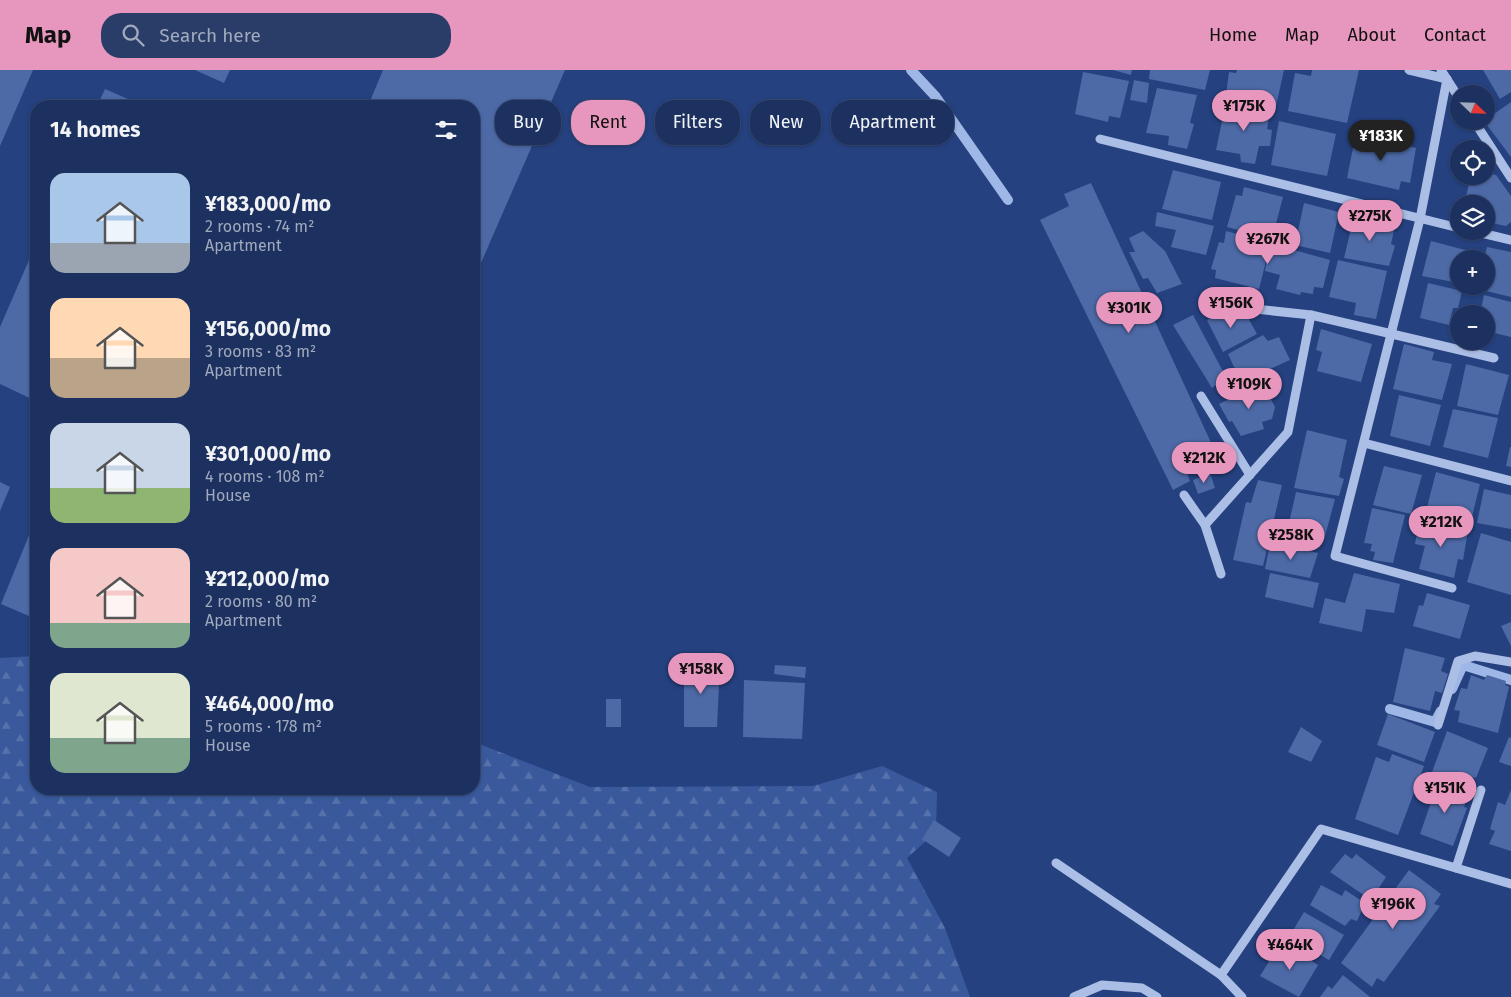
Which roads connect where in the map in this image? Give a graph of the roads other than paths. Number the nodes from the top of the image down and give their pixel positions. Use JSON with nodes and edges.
{"nodes":[{"id":1,"x":1408,"y":70,"type":"edge"},
{"id":2,"x":1441,"y":70,"type":"edge"},
{"id":3,"x":1446,"y":79,"type":"junction"},
{"id":4,"x":1450,"y":85,"type":"edge"},
{"id":5,"x":1480,"y":130,"type":"edge"},
{"id":6,"x":1100,"y":139,"type":"dead end"},
{"id":7,"x":1511,"y":178,"type":"edge"},
{"id":8,"x":1420,"y":219,"type":"junction"},
{"id":9,"x":1450,"y":226,"type":"edge"},
{"id":10,"x":1495,"y":236,"type":"edge"},
{"id":11,"x":1511,"y":240,"type":"edge"},
{"id":12,"x":1255,"y":309,"type":"dead end"},
{"id":13,"x":1311,"y":315,"type":"junction"},
{"id":14,"x":1391,"y":335,"type":"junction"},
{"id":15,"x":1494,"y":358,"type":"dead end"},
{"id":16,"x":1201,"y":396,"type":"dead end"},
{"id":17,"x":1364,"y":443,"type":"junction"},
{"id":18,"x":1250,"y":475,"type":"junction"},
{"id":19,"x":1511,"y":481,"type":"edge"},
{"id":20,"x":1184,"y":495,"type":"dead end"},
{"id":21,"x":1205,"y":525,"type":"junction"},
{"id":22,"x":1221,"y":574,"type":"dead end"},
{"id":23,"x":1452,"y":588,"type":"dead end"},
{"id":24,"x":1511,"y":662,"type":"edge"},
{"id":25,"x":1438,"y":725,"type":"dead end"},
{"id":26,"x":1481,"y":790,"type":"dead end"},
{"id":27,"x":1056,"y":862,"type":"dead end"},
{"id":28,"x":1456,"y":868,"type":"junction"},
{"id":29,"x":1511,"y":884,"type":"edge"},
{"id":30,"x":1221,"y":976,"type":"junction"},
{"id":31,"x":1074,"y":997,"type":"edge"},
{"id":32,"x":1157,"y":997,"type":"edge"},
{"id":33,"x":1242,"y":997,"type":"edge"}],
"edges":[{"from":1,"to":3,"type":"street"},
{"from":2,"to":3,"type":"street"},
{"from":3,"to":4,"type":"street"},
{"from":3,"to":8,"type":"street"},
{"from":5,"to":7,"type":"street"},
{"from":6,"to":8,"type":"street"},
{"from":8,"to":9,"type":"street"},
{"from":8,"to":14,"type":"street"},
{"from":10,"to":11,"type":"street"},
{"from":12,"to":13,"type":"street"},
{"from":13,"to":14,"type":"street"},
{"from":13,"to":18,"type":"street"},
{"from":14,"to":15,"type":"street"},
{"from":14,"to":17,"type":"street"},
{"from":16,"to":18,"type":"street"},
{"from":17,"to":19,"type":"street"},
{"from":17,"to":23,"type":"street"},
{"from":18,"to":21,"type":"street"},
{"from":20,"to":21,"type":"street"},
{"from":21,"to":22,"type":"street"},
{"from":24,"to":25,"type":"street"},
{"from":26,"to":28,"type":"street"},
{"from":27,"to":30,"type":"street"},
{"from":28,"to":29,"type":"street"},
{"from":28,"to":30,"type":"street"},
{"from":30,"to":33,"type":"street"},
{"from":31,"to":32,"type":"street"}]}
